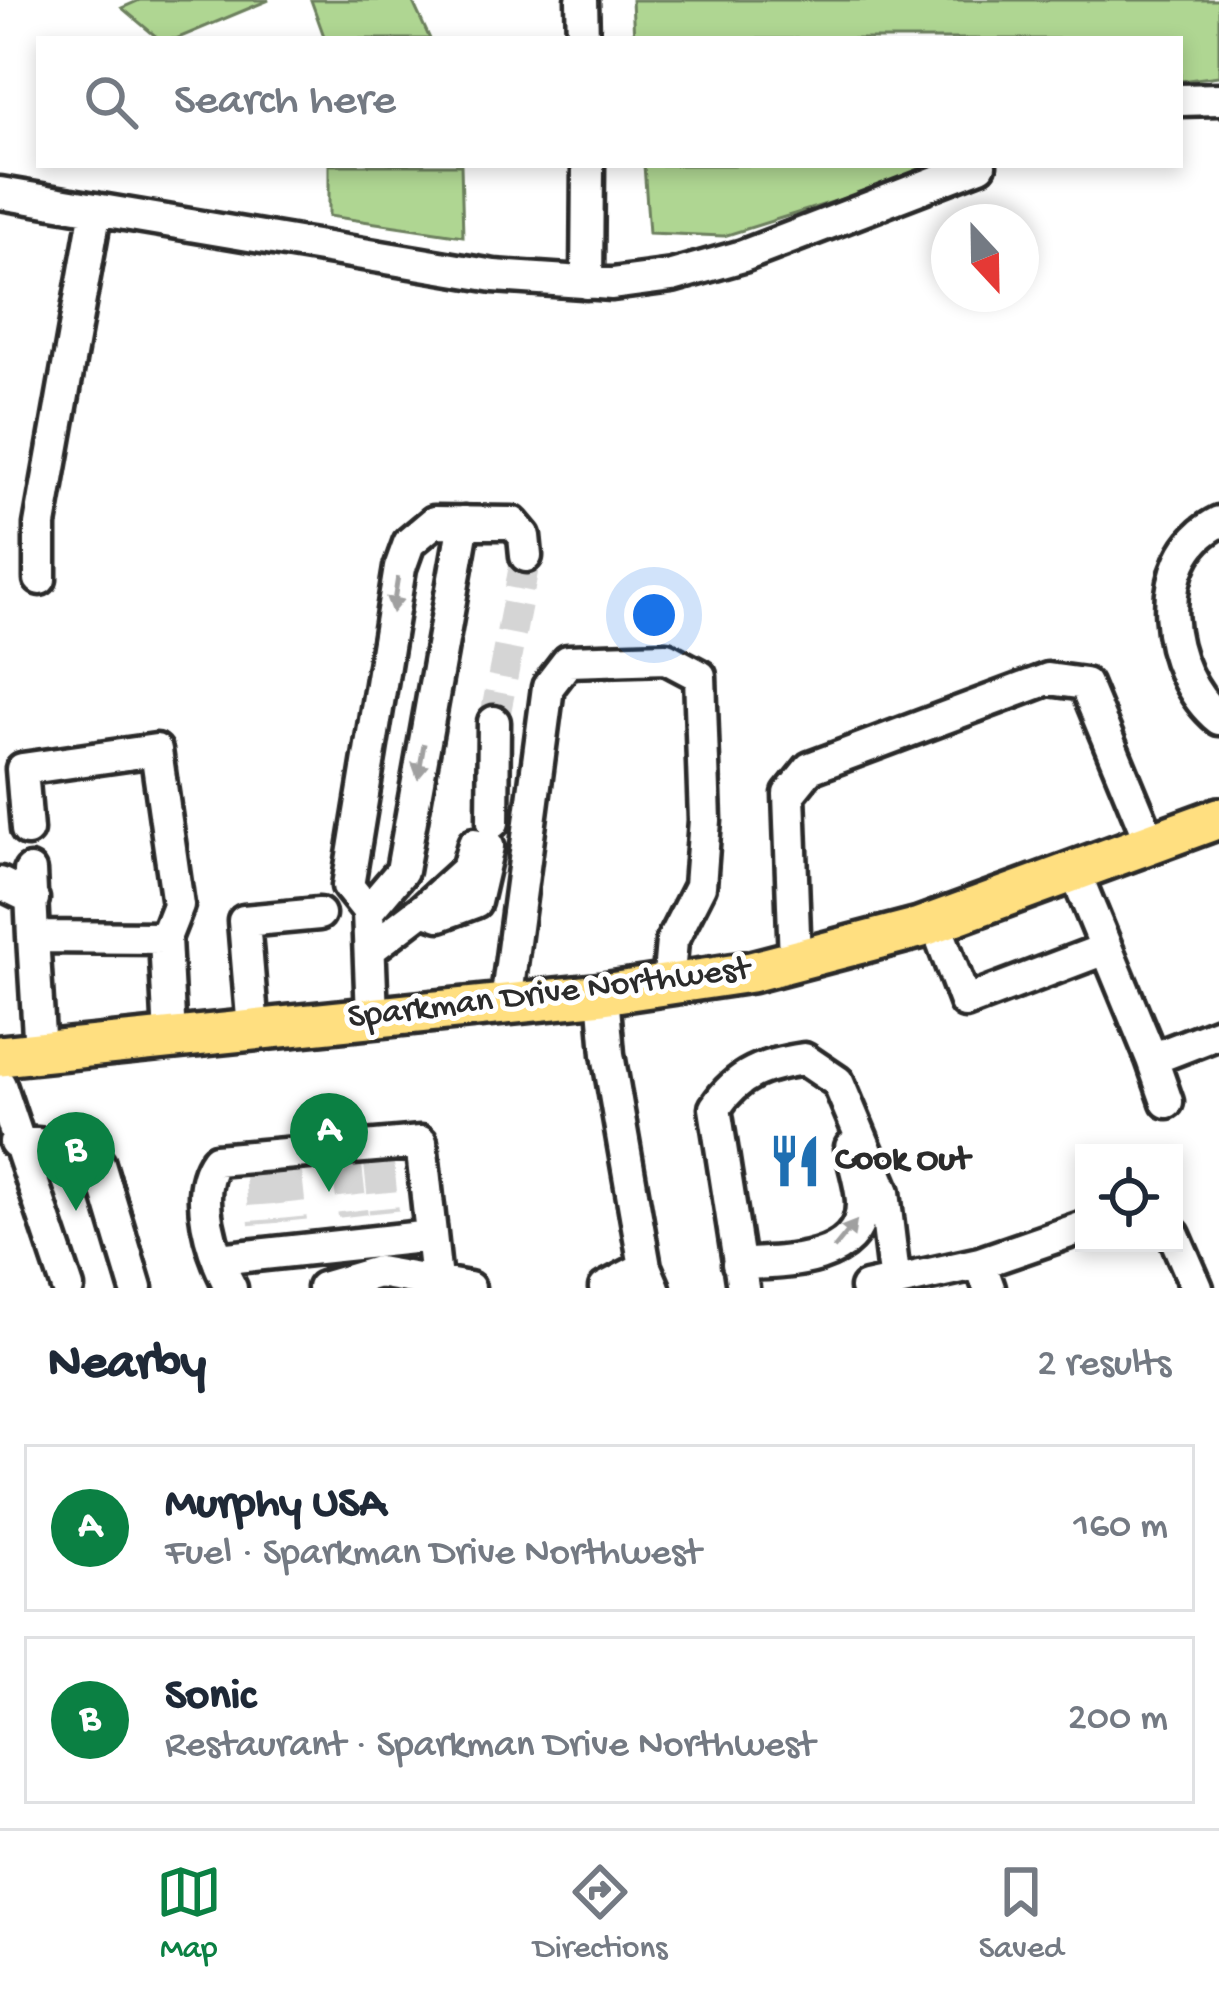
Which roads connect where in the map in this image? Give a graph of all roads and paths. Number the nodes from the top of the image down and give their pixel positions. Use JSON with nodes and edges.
{"nodes":[{"id":1,"x":582,"y":0,"type":"edge"},
{"id":2,"x":583,"y":36,"type":"edge"},
{"id":3,"x":1219,"y":99,"type":"edge"},
{"id":4,"x":1183,"y":100,"type":"edge"},
{"id":5,"x":588,"y":168,"type":"edge"},
{"id":6,"x":972,"y":168,"type":"edge"},
{"id":7,"x":0,"y":193,"type":"edge"},
{"id":8,"x":96,"y":209,"type":"junction"},
{"id":9,"x":587,"y":283,"type":"junction"},
{"id":10,"x":464,"y":522,"type":"junction"},
{"id":11,"x":1219,"y":522,"type":"edge"},
{"id":12,"x":526,"y":556,"type":"dead end"},
{"id":13,"x":40,"y":579,"type":"dead end"},
{"id":14,"x":1219,"y":718,"type":"edge"},
{"id":15,"x":494,"y":722,"type":"tunnel mouth"},
{"id":16,"x":17,"y":814,"type":"edge"},
{"id":17,"x":1219,"y":818,"type":"edge"},
{"id":18,"x":1151,"y":844,"type":"junction"},
{"id":19,"x":1076,"y":872,"type":"junction"},
{"id":20,"x":0,"y":883,"type":"edge"},
{"id":21,"x":368,"y":911,"type":"junction"},
{"id":22,"x":319,"y":914,"type":"dead end"},
{"id":23,"x":935,"y":922,"type":"junction"},
{"id":24,"x":33,"y":938,"type":"junction"},
{"id":25,"x":165,"y":938,"type":"junction"},
{"id":26,"x":373,"y":947,"type":"junction"},
{"id":27,"x":1105,"y":950,"type":"junction"},
{"id":28,"x":795,"y":961,"type":"junction"},
{"id":29,"x":668,"y":986,"type":"junction"},
{"id":30,"x":604,"y":994,"type":"junction"},
{"id":31,"x":506,"y":1003,"type":"junction"},
{"id":32,"x":372,"y":1017,"type":"junction"},
{"id":33,"x":253,"y":1030,"type":"junction"},
{"id":34,"x":1219,"y":1033,"type":"edge"},
{"id":35,"x":170,"y":1039,"type":"junction"},
{"id":36,"x":40,"y":1052,"type":"junction"},
{"id":37,"x":0,"y":1056,"type":"edge"},
{"id":38,"x":1152,"y":1059,"type":"junction"},
{"id":39,"x":838,"y":1082,"type":"junction"},
{"id":40,"x":0,"y":1085,"type":"edge"},
{"id":41,"x":1167,"y":1102,"type":"dead end"},
{"id":42,"x":15,"y":1142,"type":"junction"},
{"id":43,"x":1075,"y":1231,"type":"edge"},
{"id":44,"x":431,"y":1236,"type":"junction"},
{"id":45,"x":1181,"y":1252,"type":"edge"},
{"id":46,"x":225,"y":1274,"type":"edge"},
{"id":47,"x":740,"y":1276,"type":"edge"},
{"id":48,"x":985,"y":1276,"type":"edge"},
{"id":49,"x":650,"y":1278,"type":"edge"},
{"id":50,"x":436,"y":1280,"type":"junction"},
{"id":51,"x":881,"y":1286,"type":"edge"},
{"id":52,"x":68,"y":1288,"type":"edge"},
{"id":53,"x":136,"y":1288,"type":"edge"},
{"id":54,"x":323,"y":1288,"type":"edge"},
{"id":55,"x":469,"y":1288,"type":"edge"},
{"id":56,"x":605,"y":1288,"type":"edge"},
{"id":57,"x":1197,"y":1288,"type":"edge"}],
"edges":[{"from":1,"to":2,"type":"street"},
{"from":3,"to":4,"type":"street"},
{"from":5,"to":9,"type":"street"},
{"from":6,"to":9,"type":"street"},
{"from":7,"to":8,"type":"street"},
{"from":8,"to":9,"type":"street"},
{"from":8,"to":13,"type":"street"},
{"from":10,"to":12,"type":"street"},
{"from":10,"to":21,"type":"street","one_way":true},
{"from":10,"to":21,"type":"street","one_way":true},
{"from":11,"to":14,"type":"street"},
{"from":15,"to":26,"type":"street"},
{"from":16,"to":25,"type":"street"},
{"from":17,"to":18,"type":"main road","name":"Sparkman Drive Northwest"},
{"from":18,"to":19,"type":"main road","name":"Sparkman Drive Northwest"},
{"from":18,"to":28,"type":"street"},
{"from":19,"to":23,"type":"main road","name":"Sparkman Drive Northwest"},
{"from":19,"to":27,"type":"street"},
{"from":20,"to":24,"type":"street"},
{"from":21,"to":26,"type":"street"},
{"from":22,"to":33,"type":"street"},
{"from":23,"to":27,"type":"street"},
{"from":23,"to":28,"type":"main road","name":"Sparkman Drive Northwest"},
{"from":24,"to":25,"type":"street"},
{"from":24,"to":36,"type":"street"},
{"from":25,"to":35,"type":"street"},
{"from":26,"to":32,"type":"street"},
{"from":27,"to":38,"type":"street"},
{"from":28,"to":29,"type":"main road","name":"Sparkman Drive Northwest"},
{"from":29,"to":30,"type":"main road","name":"Sparkman Drive Northwest"},
{"from":29,"to":31,"type":"street"},
{"from":30,"to":31,"type":"main road","name":"Sparkman Drive Northwest"},
{"from":30,"to":49,"type":"street"},
{"from":31,"to":32,"type":"main road","name":"Sparkman Drive Northwest"},
{"from":32,"to":33,"type":"main road","name":"Sparkman Drive Northwest"},
{"from":33,"to":35,"type":"main road","name":"Sparkman Drive Northwest"},
{"from":34,"to":38,"type":"street"},
{"from":35,"to":36,"type":"main road","name":"Sparkman Drive Northwest"},
{"from":36,"to":37,"type":"main road","name":"Sparkman Drive Northwest"},
{"from":38,"to":41,"type":"street"},
{"from":47,"to":39,"type":"street","one_way":true},
{"from":39,"to":47,"type":"street"},
{"from":39,"to":51,"type":"street"},
{"from":40,"to":42,"type":"street"},
{"from":42,"to":52,"type":"street"},
{"from":42,"to":53,"type":"street"},
{"from":43,"to":48,"type":"street"},
{"from":44,"to":46,"type":"street"},
{"from":44,"to":46,"type":"street"},
{"from":44,"to":50,"type":"street"},
{"from":45,"to":57,"type":"street"},
{"from":48,"to":51,"type":"street"},
{"from":49,"to":56,"type":"street"},
{"from":50,"to":54,"type":"street"},
{"from":50,"to":55,"type":"street"}]}
